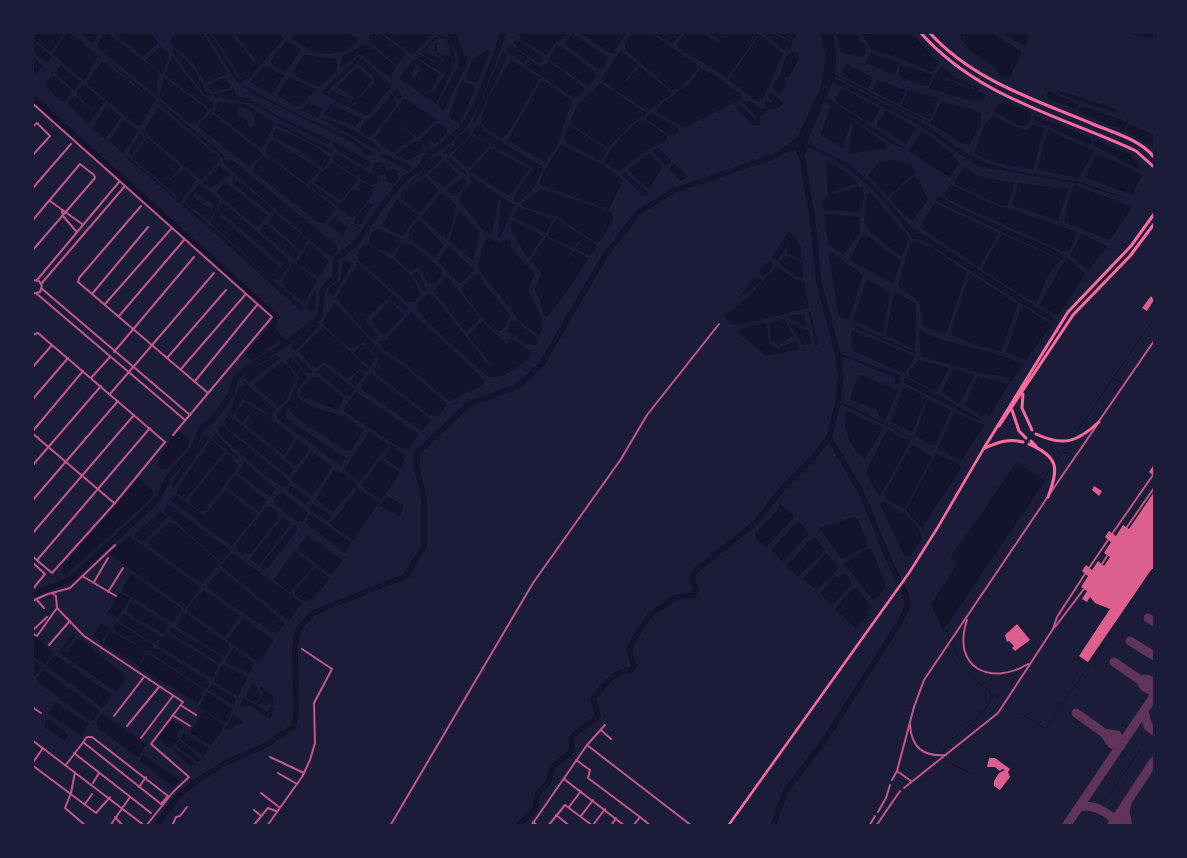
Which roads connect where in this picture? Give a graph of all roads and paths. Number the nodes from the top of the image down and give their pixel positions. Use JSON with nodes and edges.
{"nodes":[{"id":1,"x":920,"y":32,"type":"edge"},
{"id":2,"x":929,"y":32,"type":"edge"},
{"id":3,"x":32,"y":103,"type":"edge"},
{"id":4,"x":32,"y":127,"type":"edge"},
{"id":5,"x":71,"y":144,"type":"dead end"},
{"id":6,"x":32,"y":156,"type":"edge"},
{"id":7,"x":1154,"y":157,"type":"edge"},
{"id":8,"x":1154,"y":167,"type":"edge"},
{"id":9,"x":119,"y":182,"type":"junction"},
{"id":10,"x":124,"y":186,"type":"junction"},
{"id":11,"x":32,"y":189,"type":"edge"},
{"id":12,"x":50,"y":201,"type":"junction"},
{"id":13,"x":141,"y":206,"type":"dead end"},
{"id":14,"x":62,"y":211,"type":"junction"},
{"id":15,"x":66,"y":212,"type":"junction"},
{"id":16,"x":1154,"y":214,"type":"edge"},
{"id":17,"x":63,"y":216,"type":"junction"},
{"id":18,"x":32,"y":221,"type":"edge"},
{"id":19,"x":79,"y":222,"type":"junction"},
{"id":20,"x":83,"y":224,"type":"junction"},
{"id":21,"x":1154,"y":224,"type":"edge"},
{"id":22,"x":75,"y":227,"type":"junction"},
{"id":23,"x":148,"y":227,"type":"dead end"},
{"id":24,"x":171,"y":228,"type":"junction"},
{"id":25,"x":77,"y":232,"type":"junction"},
{"id":26,"x":184,"y":240,"type":"junction"},
{"id":27,"x":32,"y":251,"type":"edge"},
{"id":28,"x":194,"y":257,"type":"dead end"},
{"id":29,"x":214,"y":273,"type":"dead end"},
{"id":30,"x":32,"y":280,"type":"edge"},
{"id":31,"x":37,"y":280,"type":"junction"},
{"id":32,"x":41,"y":284,"type":"junction"},
{"id":33,"x":41,"y":288,"type":"junction"},
{"id":34,"x":226,"y":290,"type":"dead end"},
{"id":35,"x":32,"y":294,"type":"edge"},
{"id":36,"x":37,"y":294,"type":"junction"},
{"id":37,"x":92,"y":294,"type":"junction"},
{"id":38,"x":245,"y":295,"type":"junction"},
{"id":39,"x":105,"y":305,"type":"junction"},
{"id":40,"x":257,"y":305,"type":"junction"},
{"id":41,"x":118,"y":316,"type":"junction"},
{"id":42,"x":719,"y":324,"type":"dead end"},
{"id":43,"x":134,"y":330,"type":"junction"},
{"id":44,"x":32,"y":335,"type":"edge"},
{"id":45,"x":1154,"y":341,"type":"edge"},
{"id":46,"x":52,"y":345,"type":"junction"},
{"id":47,"x":152,"y":345,"type":"junction"},
{"id":48,"x":114,"y":352,"type":"junction"},
{"id":49,"x":110,"y":357,"type":"junction"},
{"id":50,"x":68,"y":358,"type":"junction"},
{"id":51,"x":167,"y":358,"type":"junction"},
{"id":52,"x":133,"y":367,"type":"junction"},
{"id":53,"x":32,"y":368,"type":"edge"},
{"id":54,"x":180,"y":370,"type":"junction"},
{"id":55,"x":83,"y":371,"type":"junction"},
{"id":56,"x":129,"y":372,"type":"junction"},
{"id":57,"x":91,"y":378,"type":"junction"},
{"id":58,"x":194,"y":382,"type":"junction"},
{"id":59,"x":101,"y":386,"type":"junction"},
{"id":60,"x":208,"y":393,"type":"junction"},
{"id":61,"x":1023,"y":393,"type":"junction"},
{"id":62,"x":110,"y":394,"type":"junction"},
{"id":63,"x":32,"y":400,"type":"edge"},
{"id":64,"x":118,"y":401,"type":"junction"},
{"id":65,"x":1012,"y":402,"type":"junction"},
{"id":66,"x":1012,"y":409,"type":"junction"},
{"id":67,"x":134,"y":415,"type":"junction"},
{"id":68,"x":190,"y":415,"type":"junction"},
{"id":69,"x":185,"y":420,"type":"junction"},
{"id":70,"x":1099,"y":422,"type":"junction"},
{"id":71,"x":150,"y":428,"type":"junction"},
{"id":72,"x":996,"y":428,"type":"junction"},
{"id":73,"x":1032,"y":430,"type":"dead end"},
{"id":74,"x":32,"y":433,"type":"edge"},
{"id":75,"x":1036,"y":434,"type":"dead end"},
{"id":76,"x":172,"y":435,"type":"dead end"},
{"id":77,"x":1026,"y":438,"type":"dead end"},
{"id":78,"x":1024,"y":442,"type":"dead end"},
{"id":79,"x":1030,"y":443,"type":"dead end"},
{"id":80,"x":49,"y":447,"type":"junction"},
{"id":81,"x":984,"y":448,"type":"junction"},
{"id":82,"x":66,"y":462,"type":"junction"},
{"id":83,"x":32,"y":466,"type":"edge"},
{"id":84,"x":1153,"y":475,"type":"dead end"},
{"id":85,"x":82,"y":476,"type":"junction"},
{"id":86,"x":1154,"y":488,"type":"edge"},
{"id":87,"x":98,"y":489,"type":"junction"},
{"id":88,"x":1048,"y":496,"type":"junction"},
{"id":89,"x":32,"y":501,"type":"edge"},
{"id":90,"x":114,"y":503,"type":"junction"},
{"id":91,"x":1127,"y":527,"type":"dead end"},
{"id":92,"x":32,"y":534,"type":"edge"},
{"id":93,"x":1112,"y":534,"type":"dead end"},
{"id":94,"x":1108,"y":540,"type":"dead end"},
{"id":95,"x":115,"y":545,"type":"dead end"},
{"id":96,"x":32,"y":556,"type":"edge"},
{"id":97,"x":1108,"y":556,"type":"dead end"},
{"id":98,"x":108,"y":558,"type":"dead end"},
{"id":99,"x":37,"y":560,"type":"junction"},
{"id":100,"x":33,"y":563,"type":"edge"},
{"id":101,"x":1102,"y":564,"type":"dead end"},
{"id":102,"x":123,"y":568,"type":"dead end"},
{"id":103,"x":1089,"y":568,"type":"dead end"},
{"id":104,"x":1085,"y":574,"type":"dead end"},
{"id":105,"x":82,"y":576,"type":"junction"},
{"id":106,"x":94,"y":582,"type":"junction"},
{"id":107,"x":32,"y":590,"type":"edge"},
{"id":108,"x":1084,"y":590,"type":"dead end"},
{"id":109,"x":108,"y":592,"type":"junction"},
{"id":110,"x":52,"y":593,"type":"junction"},
{"id":111,"x":116,"y":596,"type":"dead end"},
{"id":112,"x":36,"y":599,"type":"junction"},
{"id":113,"x":32,"y":601,"type":"edge"},
{"id":114,"x":44,"y":608,"type":"dead end"},
{"id":115,"x":57,"y":608,"type":"junction"},
{"id":116,"x":50,"y":616,"type":"junction"},
{"id":117,"x":968,"y":617,"type":"junction"},
{"id":118,"x":70,"y":622,"type":"junction"},
{"id":119,"x":1054,"y":629,"type":"junction"},
{"id":120,"x":32,"y":632,"type":"edge"},
{"id":121,"x":50,"y":645,"type":"dead end"},
{"id":122,"x":302,"y":649,"type":"dead end"},
{"id":123,"x":1030,"y":663,"type":"junction"},
{"id":124,"x":144,"y":677,"type":"junction"},
{"id":125,"x":160,"y":687,"type":"junction"},
{"id":126,"x":173,"y":696,"type":"junction"},
{"id":127,"x":182,"y":704,"type":"junction"},
{"id":128,"x":32,"y":707,"type":"edge"},
{"id":129,"x":41,"y":713,"type":"dead end"},
{"id":130,"x":196,"y":715,"type":"dead end"},
{"id":131,"x":114,"y":716,"type":"dead end"},
{"id":132,"x":174,"y":716,"type":"junction"},
{"id":133,"x":910,"y":722,"type":"junction"},
{"id":134,"x":605,"y":725,"type":"dead end"},
{"id":135,"x":127,"y":726,"type":"dead end"},
{"id":136,"x":190,"y":726,"type":"dead end"},
{"id":137,"x":601,"y":730,"type":"junction"},
{"id":138,"x":141,"y":738,"type":"dead end"},
{"id":139,"x":612,"y":739,"type":"dead end"},
{"id":140,"x":32,"y":740,"type":"edge"},
{"id":141,"x":83,"y":742,"type":"junction"},
{"id":142,"x":587,"y":745,"type":"junction"},
{"id":143,"x":42,"y":748,"type":"junction"},
{"id":144,"x":74,"y":753,"type":"junction"},
{"id":145,"x":946,"y":755,"type":"junction"},
{"id":146,"x":270,"y":757,"type":"dead end"},
{"id":147,"x":576,"y":760,"type":"junction"},
{"id":148,"x":32,"y":764,"type":"edge"},
{"id":149,"x":66,"y":765,"type":"junction"},
{"id":150,"x":75,"y":771,"type":"junction"},
{"id":151,"x":897,"y":771,"type":"junction"},
{"id":152,"x":278,"y":772,"type":"dead end"},
{"id":153,"x":100,"y":773,"type":"junction"},
{"id":154,"x":304,"y":773,"type":"junction"},
{"id":155,"x":146,"y":777,"type":"junction"},
{"id":156,"x":564,"y":779,"type":"junction"},
{"id":157,"x":892,"y":780,"type":"dead end"},
{"id":158,"x":911,"y":781,"type":"junction"},
{"id":159,"x":92,"y":784,"type":"junction"},
{"id":160,"x":297,"y":784,"type":"junction"},
{"id":161,"x":890,"y":785,"type":"dead end"},
{"id":162,"x":139,"y":787,"type":"junction"},
{"id":163,"x":904,"y":788,"type":"dead end"},
{"id":164,"x":581,"y":791,"type":"junction"},
{"id":165,"x":900,"y":791,"type":"dead end"},
{"id":166,"x":71,"y":793,"type":"junction"},
{"id":167,"x":261,"y":793,"type":"dead end"},
{"id":168,"x":92,"y":794,"type":"dead end"},
{"id":169,"x":110,"y":797,"type":"junction"},
{"id":170,"x":130,"y":797,"type":"junction"},
{"id":171,"x":886,"y":798,"type":"junction"},
{"id":172,"x":593,"y":800,"type":"junction"},
{"id":173,"x":892,"y":801,"type":"junction"},
{"id":174,"x":85,"y":804,"type":"junction"},
{"id":175,"x":122,"y":807,"type":"junction"},
{"id":176,"x":187,"y":807,"type":"dead end"},
{"id":177,"x":569,"y":807,"type":"junction"},
{"id":178,"x":280,"y":808,"type":"junction"},
{"id":179,"x":605,"y":809,"type":"junction"},
{"id":180,"x":254,"y":810,"type":"dead end"},
{"id":181,"x":277,"y":812,"type":"junction"},
{"id":182,"x":878,"y":812,"type":"dead end"},
{"id":183,"x":151,"y":813,"type":"dead end"},
{"id":184,"x":556,"y":815,"type":"junction"},
{"id":185,"x":261,"y":816,"type":"junction"},
{"id":186,"x":581,"y":816,"type":"junction"},
{"id":187,"x":875,"y":816,"type":"dead end"},
{"id":188,"x":115,"y":817,"type":"junction"},
{"id":189,"x":640,"y":817,"type":"junction"},
{"id":190,"x":616,"y":818,"type":"junction"},
{"id":191,"x":533,"y":822,"type":"junction"},
{"id":192,"x":593,"y":825,"type":"edge"},
{"id":193,"x":86,"y":826,"type":"edge"},
{"id":194,"x":110,"y":826,"type":"edge"},
{"id":195,"x":124,"y":826,"type":"edge"},
{"id":196,"x":145,"y":826,"type":"edge"},
{"id":197,"x":172,"y":826,"type":"edge"},
{"id":198,"x":253,"y":826,"type":"edge"},
{"id":199,"x":267,"y":826,"type":"edge"},
{"id":200,"x":390,"y":826,"type":"edge"},
{"id":201,"x":531,"y":826,"type":"edge"},
{"id":202,"x":538,"y":826,"type":"edge"},
{"id":203,"x":548,"y":826,"type":"edge"},
{"id":204,"x":570,"y":826,"type":"edge"},
{"id":205,"x":611,"y":826,"type":"edge"},
{"id":206,"x":625,"y":826,"type":"edge"},
{"id":207,"x":633,"y":826,"type":"edge"},
{"id":208,"x":651,"y":826,"type":"edge"},
{"id":209,"x":692,"y":826,"type":"edge"},
{"id":210,"x":728,"y":826,"type":"edge"},
{"id":211,"x":869,"y":826,"type":"edge"},
{"id":212,"x":876,"y":826,"type":"edge"}],
"edges":[{"from":1,"to":8,"type":"highway"},
{"from":2,"to":7,"type":"highway"},
{"from":3,"to":9,"type":"street"},
{"from":4,"to":6,"type":"street"},
{"from":5,"to":11,"type":"street"},
{"from":9,"to":10,"type":"street"},
{"from":9,"to":20,"type":"street"},
{"from":10,"to":24,"type":"street"},
{"from":10,"to":32,"type":"street"},
{"from":12,"to":14,"type":"street"},
{"from":12,"to":15,"type":"street"},
{"from":12,"to":18,"type":"street"},
{"from":13,"to":37,"type":"street"},
{"from":14,"to":15,"type":"street"},
{"from":14,"to":17,"type":"street"},
{"from":15,"to":17,"type":"street"},
{"from":15,"to":19,"type":"street"},
{"from":16,"to":65,"type":"highway"},
{"from":17,"to":22,"type":"street"},
{"from":17,"to":27,"type":"street"},
{"from":19,"to":20,"type":"street"},
{"from":19,"to":22,"type":"street"},
{"from":20,"to":25,"type":"street"},
{"from":21,"to":61,"type":"highway"},
{"from":22,"to":25,"type":"street"},
{"from":23,"to":37,"type":"street"},
{"from":24,"to":26,"type":"street"},
{"from":24,"to":39,"type":"street"},
{"from":25,"to":31,"type":"street"},
{"from":26,"to":38,"type":"street"},
{"from":26,"to":41,"type":"street"},
{"from":28,"to":43,"type":"street"},
{"from":29,"to":47,"type":"street"},
{"from":30,"to":31,"type":"street"},
{"from":31,"to":32,"type":"street"},
{"from":32,"to":33,"type":"street"},
{"from":33,"to":36,"type":"street"},
{"from":33,"to":48,"type":"street"},
{"from":34,"to":51,"type":"street"},
{"from":35,"to":36,"type":"street"},
{"from":36,"to":49,"type":"street"},
{"from":37,"to":39,"type":"street"},
{"from":38,"to":40,"type":"street"},
{"from":38,"to":54,"type":"street"},
{"from":39,"to":41,"type":"street"},
{"from":40,"to":58,"type":"street"},
{"from":40,"to":60,"type":"street"},
{"from":41,"to":43,"type":"street"},
{"from":42,"to":200,"type":"street"},
{"from":43,"to":47,"type":"street"},
{"from":43,"to":48,"type":"street"},
{"from":44,"to":46,"type":"street"},
{"from":45,"to":70,"type":"street"},
{"from":46,"to":50,"type":"street"},
{"from":46,"to":53,"type":"street"},
{"from":47,"to":51,"type":"street"},
{"from":47,"to":52,"type":"street"},
{"from":48,"to":52,"type":"street"},
{"from":49,"to":56,"type":"street"},
{"from":49,"to":57,"type":"street"},
{"from":50,"to":55,"type":"street"},
{"from":50,"to":63,"type":"street"},
{"from":51,"to":54,"type":"street"},
{"from":52,"to":56,"type":"street"},
{"from":52,"to":68,"type":"street"},
{"from":54,"to":58,"type":"street"},
{"from":55,"to":57,"type":"street"},
{"from":55,"to":74,"type":"street"},
{"from":56,"to":62,"type":"street"},
{"from":56,"to":69,"type":"street"},
{"from":57,"to":59,"type":"street"},
{"from":58,"to":60,"type":"street"},
{"from":59,"to":62,"type":"street"},
{"from":59,"to":80,"type":"street"},
{"from":60,"to":68,"type":"street"},
{"from":61,"to":66,"type":"highway"},
{"from":61,"to":73,"type":"highway"},
{"from":62,"to":64,"type":"street"},
{"from":64,"to":67,"type":"street"},
{"from":64,"to":82,"type":"street"},
{"from":65,"to":66,"type":"highway"},
{"from":65,"to":72,"type":"highway"},
{"from":66,"to":72,"type":"highway"},
{"from":66,"to":77,"type":"highway"},
{"from":67,"to":71,"type":"street"},
{"from":67,"to":85,"type":"street"},
{"from":68,"to":69,"type":"street"},
{"from":69,"to":76,"type":"street"},
{"from":70,"to":75,"type":"highway"},
{"from":70,"to":88,"type":"street"},
{"from":71,"to":87,"type":"street"},
{"from":71,"to":90,"type":"street"},
{"from":72,"to":81,"type":"highway"},
{"from":74,"to":80,"type":"street"},
{"from":78,"to":81,"type":"highway"},
{"from":79,"to":88,"type":"highway"},
{"from":80,"to":82,"type":"street"},
{"from":80,"to":83,"type":"street"},
{"from":81,"to":210,"type":"main road"},
{"from":82,"to":85,"type":"street"},
{"from":82,"to":89,"type":"street"},
{"from":84,"to":93,"type":"street"},
{"from":85,"to":87,"type":"street"},
{"from":85,"to":92,"type":"street"},
{"from":86,"to":91,"type":"street"},
{"from":87,"to":90,"type":"street"},
{"from":87,"to":99,"type":"street"},
{"from":88,"to":117,"type":"street"},
{"from":90,"to":99,"type":"street"},
{"from":94,"to":103,"type":"street"},
{"from":95,"to":105,"type":"street"},
{"from":96,"to":99,"type":"street"},
{"from":97,"to":101,"type":"street"},
{"from":98,"to":106,"type":"street"},
{"from":100,"to":107,"type":"street"},
{"from":102,"to":109,"type":"street"},
{"from":104,"to":119,"type":"street"},
{"from":105,"to":106,"type":"street"},
{"from":105,"to":110,"type":"street"},
{"from":106,"to":109,"type":"street"},
{"from":108,"to":119,"type":"street"},
{"from":109,"to":111,"type":"street"},
{"from":110,"to":112,"type":"street"},
{"from":110,"to":115,"type":"street"},
{"from":112,"to":113,"type":"street"},
{"from":112,"to":114,"type":"street"},
{"from":115,"to":116,"type":"street"},
{"from":115,"to":118,"type":"street"},
{"from":116,"to":120,"type":"street"},
{"from":116,"to":120,"type":"street"},
{"from":117,"to":123,"type":"street"},
{"from":117,"to":133,"type":"street"},
{"from":118,"to":121,"type":"street"},
{"from":118,"to":124,"type":"street"},
{"from":119,"to":123,"type":"street"},
{"from":122,"to":154,"type":"street"},
{"from":123,"to":145,"type":"street"},
{"from":124,"to":125,"type":"street"},
{"from":124,"to":131,"type":"street"},
{"from":125,"to":126,"type":"street"},
{"from":125,"to":135,"type":"street"},
{"from":126,"to":127,"type":"street"},
{"from":126,"to":138,"type":"street"},
{"from":127,"to":130,"type":"street"},
{"from":127,"to":132,"type":"street"},
{"from":128,"to":129,"type":"street"},
{"from":132,"to":136,"type":"street"},
{"from":132,"to":196,"type":"street"},
{"from":133,"to":145,"type":"street"},
{"from":133,"to":151,"type":"street"},
{"from":134,"to":137,"type":"street"},
{"from":137,"to":139,"type":"street"},
{"from":137,"to":142,"type":"street"},
{"from":140,"to":143,"type":"street"},
{"from":141,"to":144,"type":"street"},
{"from":141,"to":155,"type":"street"},
{"from":141,"to":162,"type":"street"},
{"from":142,"to":147,"type":"street"},
{"from":142,"to":209,"type":"street"},
{"from":143,"to":148,"type":"street"},
{"from":143,"to":149,"type":"street"},
{"from":144,"to":149,"type":"street"},
{"from":144,"to":153,"type":"street"},
{"from":145,"to":158,"type":"street"},
{"from":146,"to":154,"type":"street"},
{"from":147,"to":156,"type":"street"},
{"from":147,"to":189,"type":"street"},
{"from":148,"to":166,"type":"street"},
{"from":149,"to":150,"type":"street"},
{"from":150,"to":159,"type":"street"},
{"from":150,"to":166,"type":"street"},
{"from":151,"to":157,"type":"street"},
{"from":151,"to":158,"type":"street"},
{"from":152,"to":160,"type":"street"},
{"from":153,"to":159,"type":"street"},
{"from":153,"to":170,"type":"street"},
{"from":154,"to":160,"type":"street"},
{"from":155,"to":162,"type":"street"},
{"from":155,"to":162,"type":"street"},
{"from":156,"to":164,"type":"street"},
{"from":156,"to":191,"type":"street"},
{"from":158,"to":163,"type":"street"},
{"from":159,"to":169,"type":"street"},
{"from":160,"to":178,"type":"street"},
{"from":161,"to":171,"type":"street"},
{"from":164,"to":172,"type":"street"},
{"from":164,"to":177,"type":"street"},
{"from":165,"to":173,"type":"street"},
{"from":166,"to":174,"type":"street"},
{"from":166,"to":193,"type":"street"},
{"from":167,"to":178,"type":"street"},
{"from":168,"to":174,"type":"street"},
{"from":169,"to":174,"type":"street"},
{"from":169,"to":175,"type":"street"},
{"from":170,"to":175,"type":"street"},
{"from":170,"to":183,"type":"street"},
{"from":171,"to":173,"type":"street"},
{"from":171,"to":182,"type":"street"},
{"from":172,"to":179,"type":"street"},
{"from":172,"to":186,"type":"street"},
{"from":173,"to":212,"type":"street"},
{"from":175,"to":188,"type":"street"},
{"from":175,"to":196,"type":"street"},
{"from":176,"to":197,"type":"street"},
{"from":177,"to":184,"type":"street"},
{"from":177,"to":186,"type":"street"},
{"from":178,"to":181,"type":"street"},
{"from":179,"to":190,"type":"street"},
{"from":179,"to":192,"type":"street"},
{"from":180,"to":185,"type":"street"},
{"from":181,"to":185,"type":"street"},
{"from":181,"to":199,"type":"street"},
{"from":184,"to":203,"type":"street"},
{"from":184,"to":204,"type":"street"},
{"from":185,"to":198,"type":"street"},
{"from":186,"to":192,"type":"street"},
{"from":187,"to":211,"type":"street"},
{"from":188,"to":194,"type":"street"},
{"from":188,"to":195,"type":"street"},
{"from":189,"to":207,"type":"street"},
{"from":189,"to":208,"type":"street"},
{"from":190,"to":205,"type":"street"},
{"from":190,"to":206,"type":"street"},
{"from":191,"to":201,"type":"street"},
{"from":191,"to":202,"type":"street"}]}
